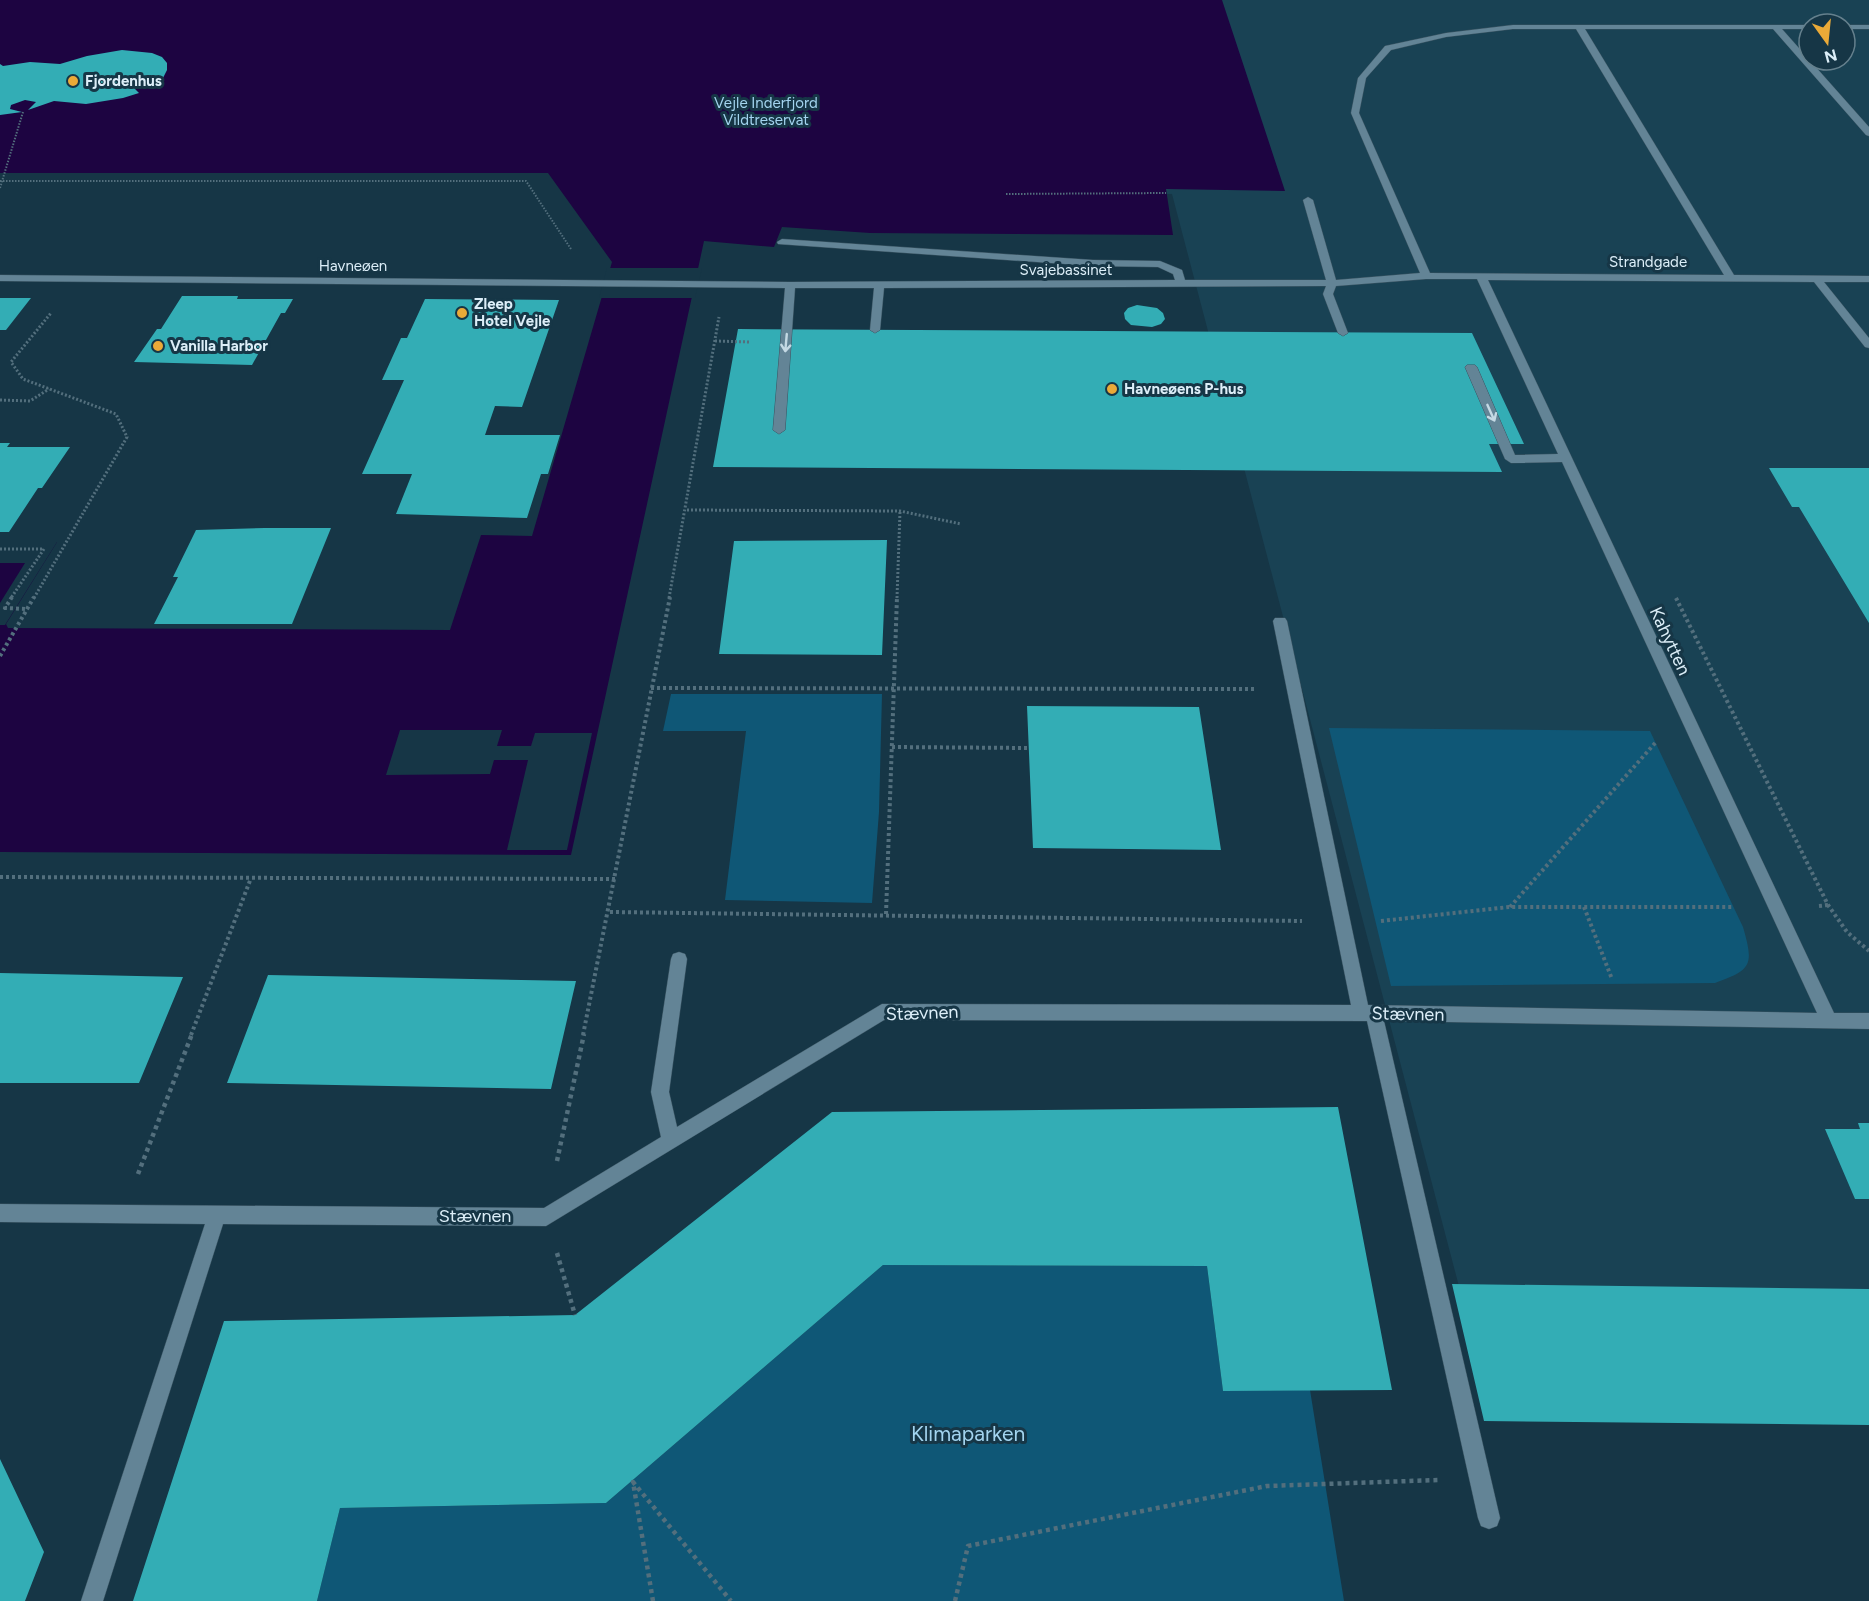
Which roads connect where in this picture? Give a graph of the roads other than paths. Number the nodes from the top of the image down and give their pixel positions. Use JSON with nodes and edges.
{"nodes":[{"id":1,"x":1579,"y":27,"type":"junction"},
{"id":2,"x":1775,"y":27,"type":"junction"},
{"id":3,"x":1797,"y":27,"type":"edge"},
{"id":4,"x":1869,"y":133,"type":"edge"},
{"id":5,"x":1308,"y":200,"type":"dead end"},
{"id":6,"x":783,"y":242,"type":"dead end"},
{"id":7,"x":1426,"y":276,"type":"junction"},
{"id":8,"x":1481,"y":276,"type":"junction"},
{"id":9,"x":1730,"y":277,"type":"junction"},
{"id":10,"x":0,"y":278,"type":"edge"},
{"id":11,"x":1816,"y":279,"type":"junction"},
{"id":12,"x":1869,"y":279,"type":"edge"},
{"id":13,"x":1332,"y":283,"type":"junction"},
{"id":14,"x":705,"y":284,"type":"joint"},
{"id":15,"x":1181,"y":284,"type":"junction"},
{"id":16,"x":790,"y":285,"type":"junction"},
{"id":17,"x":879,"y":285,"type":"junction"},
{"id":18,"x":875,"y":330,"type":"dead end"},
{"id":19,"x":1343,"y":333,"type":"dead end"},
{"id":20,"x":1869,"y":345,"type":"edge"},
{"id":21,"x":1471,"y":367,"type":"dead end"},
{"id":22,"x":779,"y":430,"type":"dead end"},
{"id":23,"x":1565,"y":458,"type":"junction"},
{"id":24,"x":1280,"y":621,"type":"dead end"},
{"id":25,"x":679,"y":959,"type":"dead end"},
{"id":26,"x":1368,"y":1013,"type":"junction"},
{"id":27,"x":1829,"y":1020,"type":"junction"},
{"id":28,"x":1869,"y":1021,"type":"edge"},
{"id":29,"x":671,"y":1140,"type":"junction"},
{"id":30,"x":0,"y":1213,"type":"edge"},
{"id":31,"x":218,"y":1215,"type":"junction"},
{"id":32,"x":1490,"y":1518,"type":"dead end"},
{"id":33,"x":92,"y":1601,"type":"edge"}],
"edges":[{"from":1,"to":2,"type":"street"},
{"from":1,"to":7,"type":"street"},
{"from":1,"to":9,"type":"street"},
{"from":2,"to":3,"type":"street"},
{"from":2,"to":4,"type":"street"},
{"from":5,"to":13,"type":"street"},
{"from":6,"to":15,"type":"street"},
{"from":7,"to":8,"type":"street","name":"Strandgade"},
{"from":7,"to":13,"type":"street","name":"Svajebassinet"},
{"from":8,"to":9,"type":"street","name":"Strandgade"},
{"from":8,"to":23,"type":"street","name":"Kahytten"},
{"from":9,"to":11,"type":"street","name":"Strandgade"},
{"from":10,"to":14,"type":"street","name":"Havneøen"},
{"from":11,"to":12,"type":"street","name":"Strandgade"},
{"from":11,"to":20,"type":"street"},
{"from":13,"to":15,"type":"street","name":"Svajebassinet"},
{"from":13,"to":19,"type":"street"},
{"from":14,"to":16,"type":"street","name":"Svajebassinet"},
{"from":15,"to":17,"type":"street","name":"Svajebassinet"},
{"from":16,"to":17,"type":"street","name":"Svajebassinet"},
{"from":16,"to":22,"type":"street","one_way":true},
{"from":17,"to":18,"type":"street"},
{"from":21,"to":23,"type":"street","one_way":true},
{"from":23,"to":27,"type":"street","name":"Kahytten"},
{"from":24,"to":26,"type":"street"},
{"from":25,"to":29,"type":"street"},
{"from":26,"to":27,"type":"street","name":"Stævnen"},
{"from":26,"to":29,"type":"street","name":"Stævnen"},
{"from":26,"to":32,"type":"street"},
{"from":27,"to":28,"type":"street","name":"Stævnen"},
{"from":29,"to":31,"type":"street","name":"Stævnen"},
{"from":30,"to":31,"type":"street","name":"Stævnen"},
{"from":31,"to":33,"type":"street"}]}
